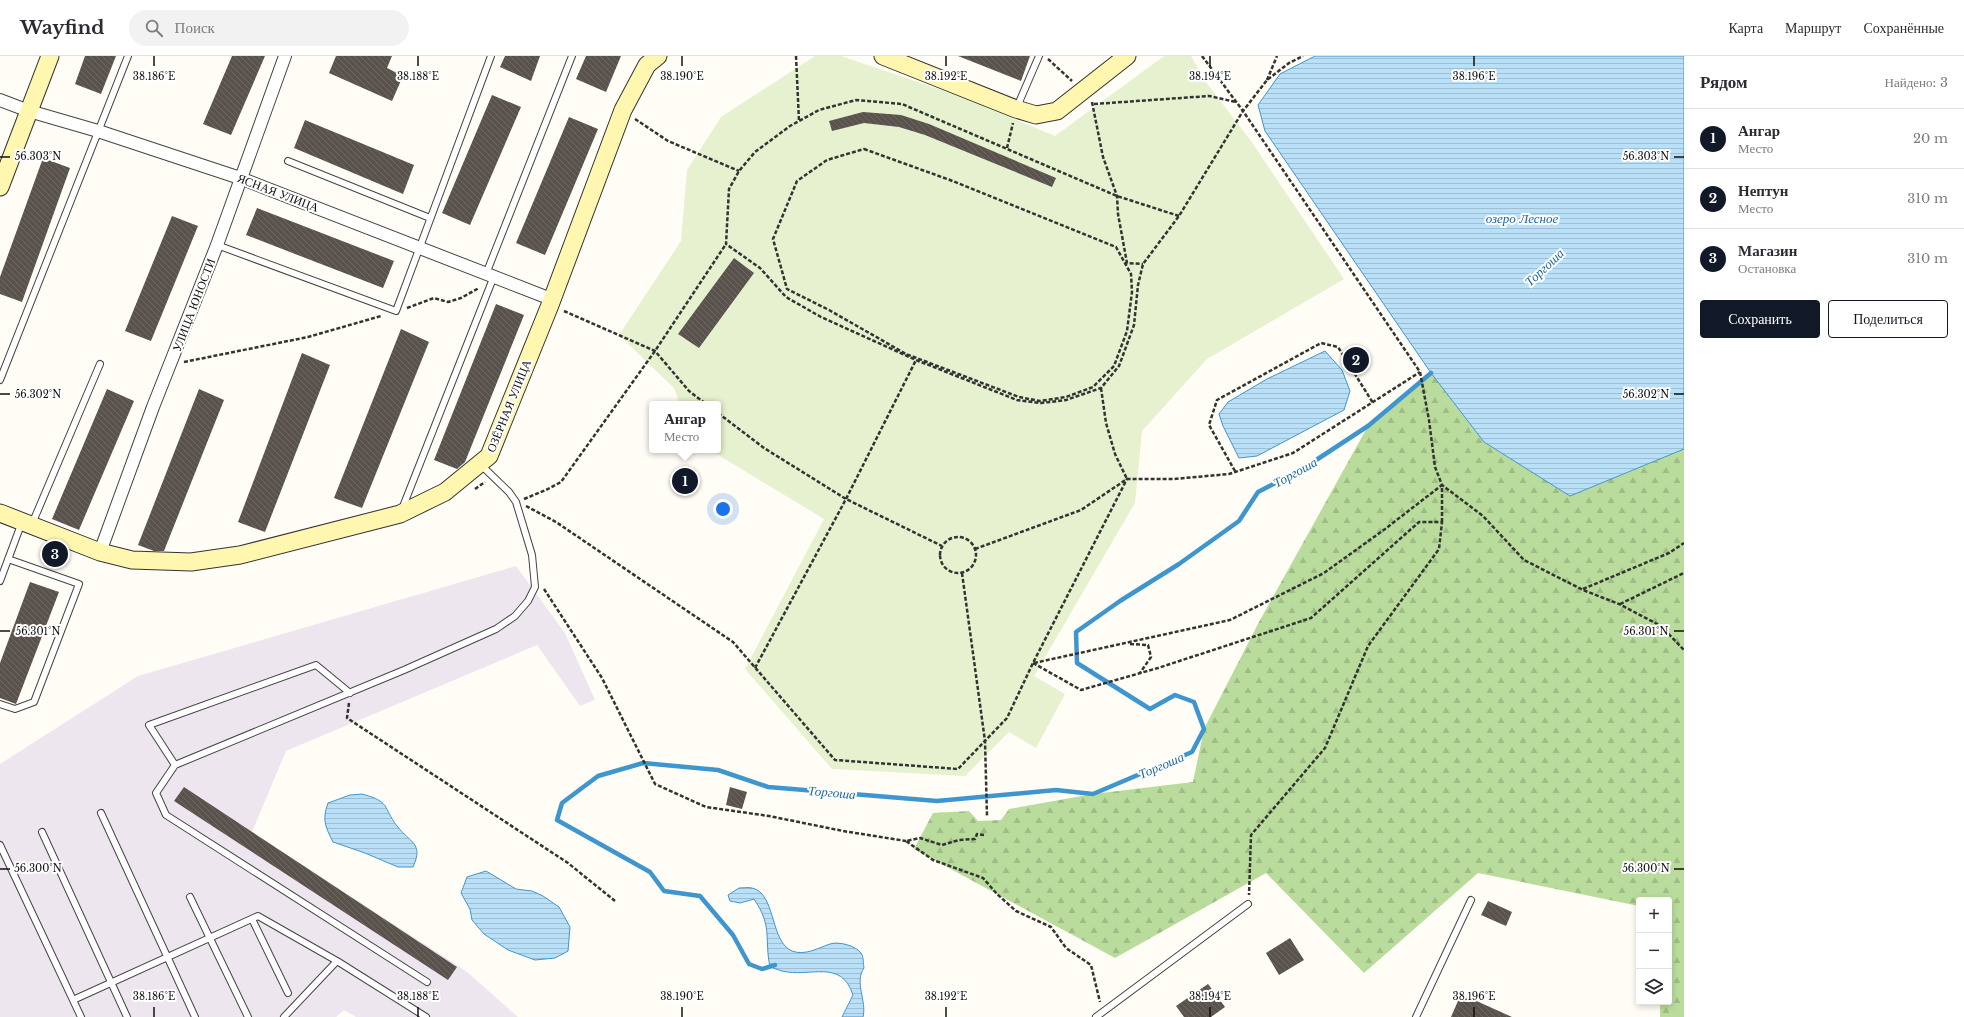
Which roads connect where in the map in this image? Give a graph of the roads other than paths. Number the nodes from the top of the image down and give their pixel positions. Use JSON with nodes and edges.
{"nodes":[{"id":1,"x":50,"y":56,"type":"edge"},
{"id":2,"x":128,"y":56,"type":"edge"},
{"id":3,"x":285,"y":56,"type":"edge"},
{"id":4,"x":491,"y":56,"type":"edge"},
{"id":5,"x":572,"y":56,"type":"edge"},
{"id":6,"x":883,"y":56,"type":"edge"},
{"id":7,"x":1039,"y":56,"type":"edge"},
{"id":8,"x":1127,"y":56,"type":"edge"},
{"id":9,"x":651,"y":59,"type":"edge"},
{"id":10,"x":0,"y":100,"type":"edge"},
{"id":11,"x":1016,"y":109,"type":"junction"},
{"id":12,"x":29,"y":111,"type":"junction"},
{"id":13,"x":98,"y":131,"type":"junction"},
{"id":14,"x":288,"y":161,"type":"dead end"},
{"id":15,"x":240,"y":178,"type":"junction"},
{"id":16,"x":0,"y":186,"type":"edge"},
{"id":17,"x":430,"y":218,"type":"junction"},
{"id":18,"x":217,"y":245,"type":"junction"},
{"id":19,"x":419,"y":247,"type":"junction"},
{"id":20,"x":490,"y":278,"type":"junction"},
{"id":21,"x":555,"y":304,"type":"junction"},
{"id":22,"x":100,"y":364,"type":"dead end"},
{"id":23,"x":0,"y":380,"type":"edge"},
{"id":24,"x":480,"y":464,"type":"junction"},
{"id":25,"x":0,"y":513,"type":"edge"},
{"id":26,"x":400,"y":514,"type":"junction"},
{"id":27,"x":27,"y":524,"type":"junction"},
{"id":28,"x":100,"y":552,"type":"junction"},
{"id":29,"x":8,"y":558,"type":"junction"},
{"id":30,"x":0,"y":580,"type":"edge"},
{"id":31,"x":350,"y":693,"type":"junction"},
{"id":32,"x":0,"y":704,"type":"edge"},
{"id":33,"x":175,"y":765,"type":"junction"},
{"id":34,"x":101,"y":813,"type":"dead end"},
{"id":35,"x":42,"y":832,"type":"dead end"},
{"id":36,"x":0,"y":845,"type":"edge"},
{"id":37,"x":190,"y":897,"type":"dead end"},
{"id":38,"x":1471,"y":900,"type":"dead end"},
{"id":39,"x":1248,"y":904,"type":"road end"},
{"id":40,"x":252,"y":918,"type":"junction"},
{"id":41,"x":210,"y":938,"type":"junction"},
{"id":42,"x":167,"y":957,"type":"junction"},
{"id":43,"x":337,"y":961,"type":"junction"},
{"id":44,"x":111,"y":982,"type":"junction"},
{"id":45,"x":428,"y":982,"type":"dead end"},
{"id":46,"x":288,"y":993,"type":"dead end"},
{"id":47,"x":73,"y":1000,"type":"junction"},
{"id":48,"x":81,"y":1017,"type":"edge"},
{"id":49,"x":127,"y":1017,"type":"edge"},
{"id":50,"x":195,"y":1017,"type":"edge"},
{"id":51,"x":248,"y":1017,"type":"edge"},
{"id":52,"x":284,"y":1017,"type":"edge"},
{"id":53,"x":426,"y":1017,"type":"edge"},
{"id":54,"x":1096,"y":1017,"type":"edge"},
{"id":55,"x":1416,"y":1017,"type":"edge"}],
"edges":[{"from":1,"to":12,"type":"street"},
{"from":2,"to":13,"type":"lane"},
{"from":3,"to":15,"type":"street","name":"УЛИЦА ЮНОСТИ"},
{"from":4,"to":17,"type":"lane"},
{"from":5,"to":20,"type":"lane"},
{"from":6,"to":11,"type":"street"},
{"from":7,"to":11,"type":"lane"},
{"from":8,"to":11,"type":"street"},
{"from":9,"to":21,"type":"street","name":"ОЗЁРНАЯ УЛИЦА"},
{"from":10,"to":12,"type":"street","name":"ЯСНАЯ УЛИЦА"},
{"from":12,"to":13,"type":"street","name":"ЯСНАЯ УЛИЦА"},
{"from":12,"to":16,"type":"street"},
{"from":13,"to":15,"type":"street","name":"ЯСНАЯ УЛИЦА"},
{"from":13,"to":23,"type":"lane"},
{"from":14,"to":17,"type":"lane"},
{"from":15,"to":18,"type":"street","name":"УЛИЦА ЮНОСТИ"},
{"from":15,"to":19,"type":"street","name":"ЯСНАЯ УЛИЦА"},
{"from":17,"to":19,"type":"lane"},
{"from":18,"to":19,"type":"lane"},
{"from":18,"to":28,"type":"street","name":"УЛИЦА ЮНОСТИ"},
{"from":19,"to":20,"type":"street","name":"ЯСНАЯ УЛИЦА"},
{"from":20,"to":21,"type":"street","name":"ЯСНАЯ УЛИЦА"},
{"from":20,"to":26,"type":"lane"},
{"from":21,"to":24,"type":"street","name":"ОЗЁРНАЯ УЛИЦА"},
{"from":22,"to":27,"type":"lane"},
{"from":24,"to":26,"type":"street","name":"ОЗЁРНАЯ УЛИЦА"},
{"from":24,"to":31,"type":"lane"},
{"from":25,"to":27,"type":"street","name":"ОЗЁРНАЯ УЛИЦА"},
{"from":26,"to":28,"type":"street","name":"ОЗЁРНАЯ УЛИЦА"},
{"from":27,"to":28,"type":"street","name":"ОЗЁРНАЯ УЛИЦА"},
{"from":27,"to":29,"type":"lane"},
{"from":29,"to":30,"type":"lane"},
{"from":29,"to":32,"type":"lane"},
{"from":31,"to":33,"type":"lane"},
{"from":31,"to":33,"type":"lane"},
{"from":33,"to":45,"type":"lane"},
{"from":34,"to":42,"type":"lane"},
{"from":35,"to":44,"type":"lane"},
{"from":36,"to":47,"type":"lane"},
{"from":37,"to":41,"type":"lane"},
{"from":38,"to":55,"type":"lane"},
{"from":39,"to":54,"type":"lane"},
{"from":40,"to":41,"type":"lane"},
{"from":40,"to":43,"type":"lane"},
{"from":40,"to":46,"type":"lane"},
{"from":41,"to":42,"type":"lane"},
{"from":41,"to":51,"type":"lane"},
{"from":42,"to":44,"type":"lane"},
{"from":42,"to":50,"type":"lane"},
{"from":43,"to":52,"type":"lane"},
{"from":43,"to":53,"type":"lane"},
{"from":44,"to":47,"type":"lane"},
{"from":44,"to":49,"type":"lane"},
{"from":47,"to":48,"type":"lane"}]}
